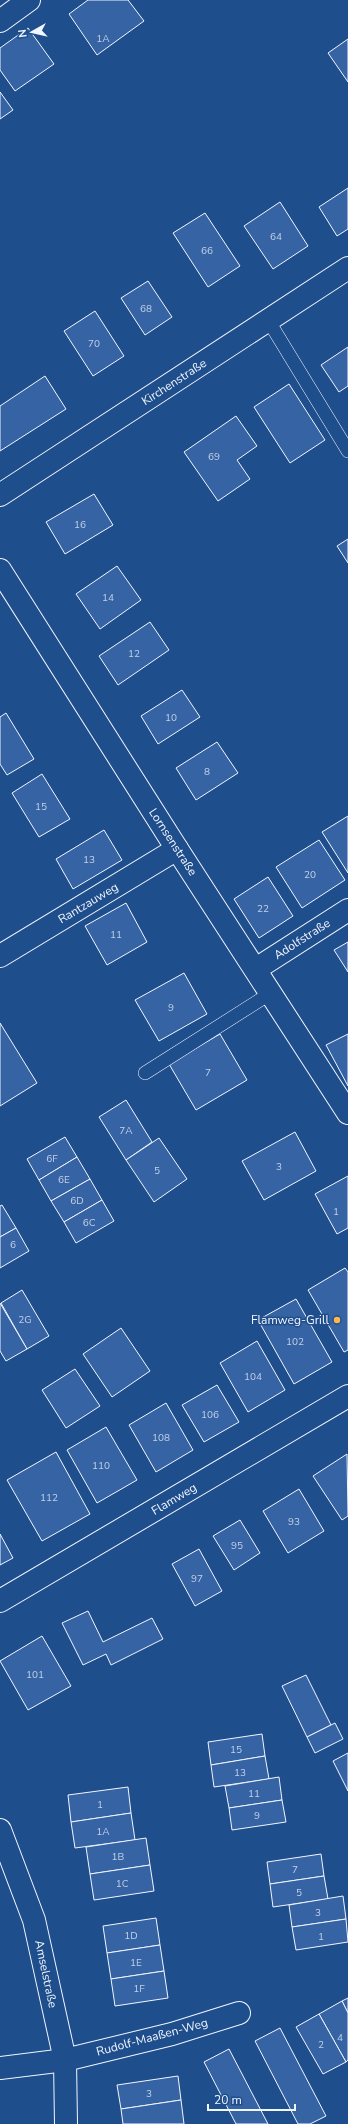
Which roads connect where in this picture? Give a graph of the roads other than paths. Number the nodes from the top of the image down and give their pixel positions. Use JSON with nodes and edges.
{"nodes":[{"id":1,"x":29,"y":0,"type":"edge"},
{"id":2,"x":0,"y":21,"type":"edge"},
{"id":3,"x":348,"y":268,"type":"edge"},
{"id":4,"x":268,"y":320,"type":"junction"},
{"id":5,"x":348,"y":451,"type":"edge"},
{"id":6,"x":0,"y":495,"type":"edge"},
{"id":7,"x":0,"y":570,"type":"edge"},
{"id":8,"x":177,"y":849,"type":"junction"},
{"id":9,"x":348,"y":910,"type":"edge"},
{"id":10,"x":0,"y":956,"type":"edge"},
{"id":11,"x":256,"y":969,"type":"junction"},
{"id":12,"x":271,"y":993,"type":"junction"},
{"id":13,"x":145,"y":1073,"type":"dead end"},
{"id":14,"x":348,"y":1112,"type":"edge"},
{"id":15,"x":348,"y":1396,"type":"edge"},
{"id":16,"x":0,"y":1601,"type":"edge"},
{"id":17,"x":0,"y":1830,"type":"edge"},
{"id":18,"x":239,"y":2013,"type":"dead end"},
{"id":19,"x":65,"y":2060,"type":"junction"},
{"id":20,"x":0,"y":2068,"type":"edge"},
{"id":21,"x":66,"y":2124,"type":"edge"}],
"edges":[{"from":1,"to":2,"type":"street"},
{"from":3,"to":4,"type":"street","name":"Kirchenstraße"},
{"from":4,"to":5,"type":"lane"},
{"from":4,"to":6,"type":"street","name":"Kirchenstraße"},
{"from":7,"to":8,"type":"street","name":"Lornsenstraße"},
{"from":8,"to":10,"type":"street","name":"Rantzauweg"},
{"from":8,"to":11,"type":"street","name":"Lornsenstraße"},
{"from":9,"to":11,"type":"street","name":"Adolfstraße"},
{"from":11,"to":12,"type":"street","name":"Lornsenstraße"},
{"from":12,"to":13,"type":"lane"},
{"from":12,"to":14,"type":"street","name":"Lornsenstraße"},
{"from":15,"to":16,"type":"street","name":"Flamweg"},
{"from":17,"to":19,"type":"street","name":"Amselstraße"},
{"from":18,"to":19,"type":"street","name":"Rudolf-Maaßen-Weg"},
{"from":19,"to":20,"type":"street","name":"Rudolf-Maaßen-Weg"},
{"from":19,"to":21,"type":"street","name":"Amselstraße"}]}
